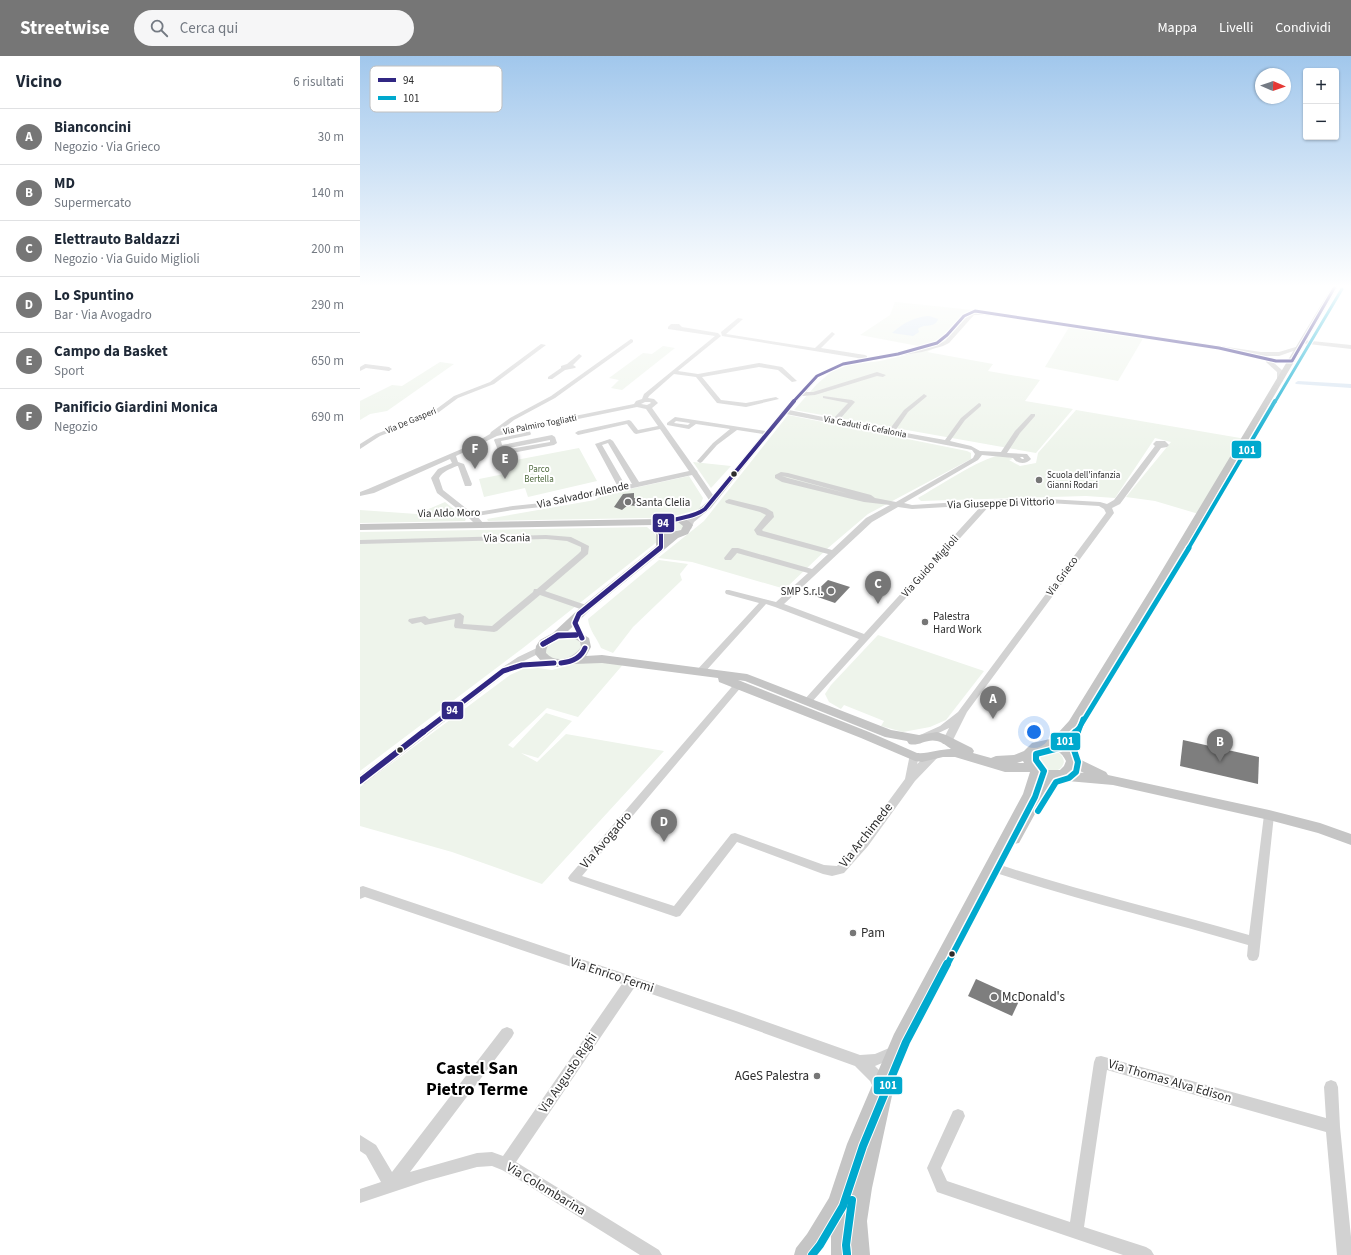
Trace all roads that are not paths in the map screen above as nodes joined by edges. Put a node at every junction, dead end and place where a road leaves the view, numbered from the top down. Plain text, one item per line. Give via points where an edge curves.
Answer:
1 (711, 341) edge
2 (762, 341) edge
3 (825, 341) edge
4 (947, 341) edge
5 (1173, 341) edge
6 (1302, 341) edge
7 (1303, 341) edge
8 (1309, 341) edge
9 (631, 342) dead end
10 (543, 345) dead end
11 (1351, 347) edge
12 (1219, 348) junction
13 (816, 350) junction
14 (1244, 353) junction
15 (1261, 354) junction
16 (849, 355) junction
17 (579, 356) dead end
18 (872, 359) junction
19 (861, 361) junction
20 (1292, 361) junction
21 (568, 367) junction
22 (360, 369) edge
23 (388, 369) dead end
24 (591, 370) junction
25 (673, 372) junction
26 (883, 375) dead end
27 (698, 376) junction
28 (550, 378) dead end
29 (794, 381) dead end
30 (1280, 381) junction
31 (800, 394) junction
32 (924, 396) dead end
33 (825, 397) dead end
34 (776, 399) dead end
35 (645, 400) junction
36 (637, 405) junction
37 (979, 405) dead end
38 (648, 407) junction
39 (784, 412) junction
40 (1033, 416) dead end
41 (835, 421) junction
42 (695, 422) dead end
43 (525, 427) junction
44 (662, 427) junction
45 (736, 428) junction
46 (891, 432) junction
47 (578, 433) dead end
48 (768, 433) junction
49 (491, 435) junction
50 (946, 443) junction
51 (1159, 446) dead end
52 (360, 447) edge
53 (500, 448) junction
54 (978, 453) junction
55 (1003, 454) junction
56 (452, 456) junction
57 (1016, 456) dead end
58 (700, 461) dead end
59 (456, 464) junction
60 (695, 472) junction
61 (468, 484) dead end
62 (636, 484) junction
63 (622, 487) junction
64 (360, 494) edge
65 (908, 498) junction
66 (713, 500) junction
67 (873, 500) junction
68 (729, 501) dead end
69 (989, 502) junction
70 (895, 505) junction
71 (927, 506) junction
72 (1107, 507) junction
73 (885, 511) junction
74 (697, 514) junction
75 (471, 519) junction
76 (680, 519) junction
77 (664, 522) junction
78 (646, 523) junction
79 (360, 527) edge
80 (688, 527) junction
81 (659, 532) junction
82 (674, 536) junction
83 (360, 542) edge
84 (661, 548) junction
85 (834, 553) junction
86 (728, 558) dead end
87 (813, 572) junction
88 (537, 591) junction
89 (729, 592) dead end
90 (764, 602) junction
91 (778, 605) junction
92 (583, 611) junction
93 (412, 620) dead end
94 (556, 636) junction
95 (865, 638) junction
96 (584, 642) junction
97 (539, 650) junction
98 (572, 660) junction
99 (618, 661) junction
100 (554, 663) junction
101 (511, 667) junction
102 (701, 671) junction
103 (739, 684) junction
104 (804, 706) junction
105 (963, 711) junction
106 (1073, 724) junction
107 (920, 738) junction
108 (1044, 744) junction
109 (941, 750) junction
110 (1028, 754) junction
111 (913, 756) junction
112 (1069, 756) junction
113 (1045, 775) junction
114 (1114, 780) junction
115 (360, 781) edge
116 (908, 782) junction
117 (1270, 815) junction
118 (735, 837) joint
119 (1351, 840) edge
120 (997, 869) junction
121 (362, 893) edge
122 (1254, 942) junction
123 (1253, 956) dead end
124 (631, 981) junction
125 (507, 1033) dead end
126 (894, 1052) junction
127 (860, 1061) junction
128 (1331, 1087) dead end
129 (882, 1088) junction
130 (958, 1116) dead end
131 (1333, 1127) junction
132 (360, 1142) edge
133 (506, 1164) junction
134 (391, 1185) junction
135 (360, 1196) edge
136 (1076, 1231) junction
137 (654, 1255) edge
138 (803, 1255) edge
139 (840, 1255) edge
140 (861, 1255) edge
141 (1146, 1255) edge
142 (1344, 1255) edge

1 - 25 street
2 - 13 street
3 - 13 street
4 - 18 street via 928,349
5 - 12 street
6 - 15 street via 1279,354
7 - 20 main road
8 - 11 street
9 - 24 street
10 - 52 street, Via De Gasperi via 492,383 456,397 433,414 378,435
12 - 14 street
12 - 15 street
13 - 16 street
14 - 20 street via 1273,360
14 - 30 street via 1262,358 1276,367 1280,371
15 - 20 street
16 - 18 street
16 - 19 street
17 - 21 street
18 - 19 street
19 - 31 street via 843,364 824,372
20 - 30 main road
21 - 24 street
21 - 28 street
22 - 23 street via 365,366
24 - 49 street
25 - 27 street
25 - 35 street via 646,394
26 - 31 street via 877,374 813,394
27 - 29 street via 759,365 780,368
27 - 34 street via 719,402 746,405
30 - 106 main road
31 - 39 street
32 - 46 street via 906,412
33 - 41 street via 852,402
35 - 36 street via 638,402
35 - 38 street via 655,402
36 - 38 street
36 - 43 street, Via Palmiro Togliatti
37 - 50 street via 963,419
38 - 44 street
39 - 41 street, Via Caduti di Cefalonia
39 - 48 street
40 - 55 street via 1017,432
41 - 46 street, Via Caduti di Cefalonia
42 - 45 street
43 - 49 street, Via Palmiro Togliatti
43 - 53 street via 528,434 497,440
44 - 47 street via 636,432 630,422
44 - 60 street
45 - 48 street
45 - 58 street via 715,444
46 - 50 street, Via Caduti di Cefalonia
48 - 66 street
49 - 56 street, Via Palmiro Togliatti
50 - 54 street, Via Caduti di Cefalonia via 969,447
51 - 72 street via 1117,502
53 - 53 street via 502,453 554,443 552,437
54 - 55 street, Via Caduti di Cefalonia
54 - 65 street via 979,457 976,460
55 - 57 street, Via Caduti di Cefalonia
56 - 59 street
56 - 64 street, Via Palmiro Togliatti
59 - 61 street via 461,464
59 - 75 street via 440,471 435,478 440,491
60 - 62 street, Via Salvador Allende
60 - 66 street
62 - 63 street, Via Salvador Allende
62 - 63 street via 610,441 598,444
63 - 75 street, Via Salvador Allende
65 - 70 street
65 - 71 street
66 - 74 street
67 - 67 street via 784,474 777,476 822,490
67 - 70 street, Via Giuseppe Di Vittorio
68 - 85 street via 770,514 758,530 760,533
69 - 71 street, Via Giuseppe Di Vittorio
69 - 72 street, Via Giuseppe Di Vittorio via 1067,502 1100,504
69 - 95 street, Via Guido Miglioli
70 - 71 street, Via Giuseppe Di Vittorio
70 - 73 street
71 - 73 street
72 - 105 street, Via Grieco via 1110,513
73 - 85 street via 869,520
74 - 76 street
74 - 80 street
75 - 78 main road, Via Aldo Moro via 480,524 628,521
75 - 79 main road, Via Aldo Moro
76 - 77 main road
76 - 80 main road
77 - 78 main road
77 - 81 main road via 658,526
78 - 81 main road
80 - 82 main road via 682,534
81 - 82 main road
81 - 84 main road
82 - 84 main road
83 - 88 street, Via Scania via 546,537 568,539 584,546 585,552 581,556
84 - 92 main road
85 - 87 street
86 - 87 street via 735,550
87 - 91 street
88 - 92 street
88 - 93 street, Via Scania via 494,629 458,626 460,616 425,622 425,619
89 - 90 street
90 - 91 street
90 - 102 street
91 - 95 street
92 - 94 main road
92 - 96 main road via 575,623
94 - 96 main road via 571,634
94 - 97 main road via 545,642
95 - 104 street, Via Guido Miglioli
96 - 98 main road via 582,654
96 - 99 main road via 599,655
97 - 100 main road via 542,658
97 - 101 street
98 - 99 main road
98 - 100 main road
99 - 102 main road
100 - 101 street
101 - 115 street
102 - 103 main road
102 - 104 main road via 747,678
103 - 104 main road
103 - 118 street, Via Avogadro via 574,878 676,912
104 - 107 main road via 889,734
104 - 111 main road
105 - 107 street via 943,728
105 - 109 street
106 - 108 main road via 1055,742
106 - 112 main road
107 - 109 main road via 943,738
107 - 111 main road via 907,746
108 - 110 main road via 1034,747
108 - 112 main road via 1054,744
109 - 110 main road via 964,750 998,760 1015,759
109 - 111 main road via 922,758
109 - 113 main road
109 - 116 street, Via Archimede via 925,761
110 - 113 main road via 1029,762
111 - 116 street
112 - 113 main road via 1069,770
112 - 114 main road via 1082,767
113 - 114 main road
113 - 120 main road
113 - 126 main road via 1029,794 924,990
114 - 117 main road
116 - 118 street, Via Archimede via 840,870 823,869
117 - 119 main road via 1320,828
117 - 122 street
120 - 122 street via 1060,889
120 - 129 main road via 923,1003
121 - 124 street, Via Enrico Fermi
122 - 123 street
124 - 127 street, Via Enrico Fermi
124 - 133 street, Via Augusto Righi
125 - 134 street
126 - 127 street via 876,1060
126 - 129 main road
127 - 129 street via 875,1076
128 - 131 street
129 - 138 main road via 856,1144 837,1203 814,1242
129 - 139 main road via 844,1203
129 - 140 main road via 862,1188 858,1221
130 - 136 street via 934,1168 942,1187
131 - 136 street, Via Thomas Alva Edison via 1101,1062
131 - 142 street
132 - 134 street via 371,1150
133 - 134 street, Via Colombarina via 492,1159 478,1160
133 - 137 street, Via Colombarina
134 - 135 street, Via Colombarina
136 - 141 street

